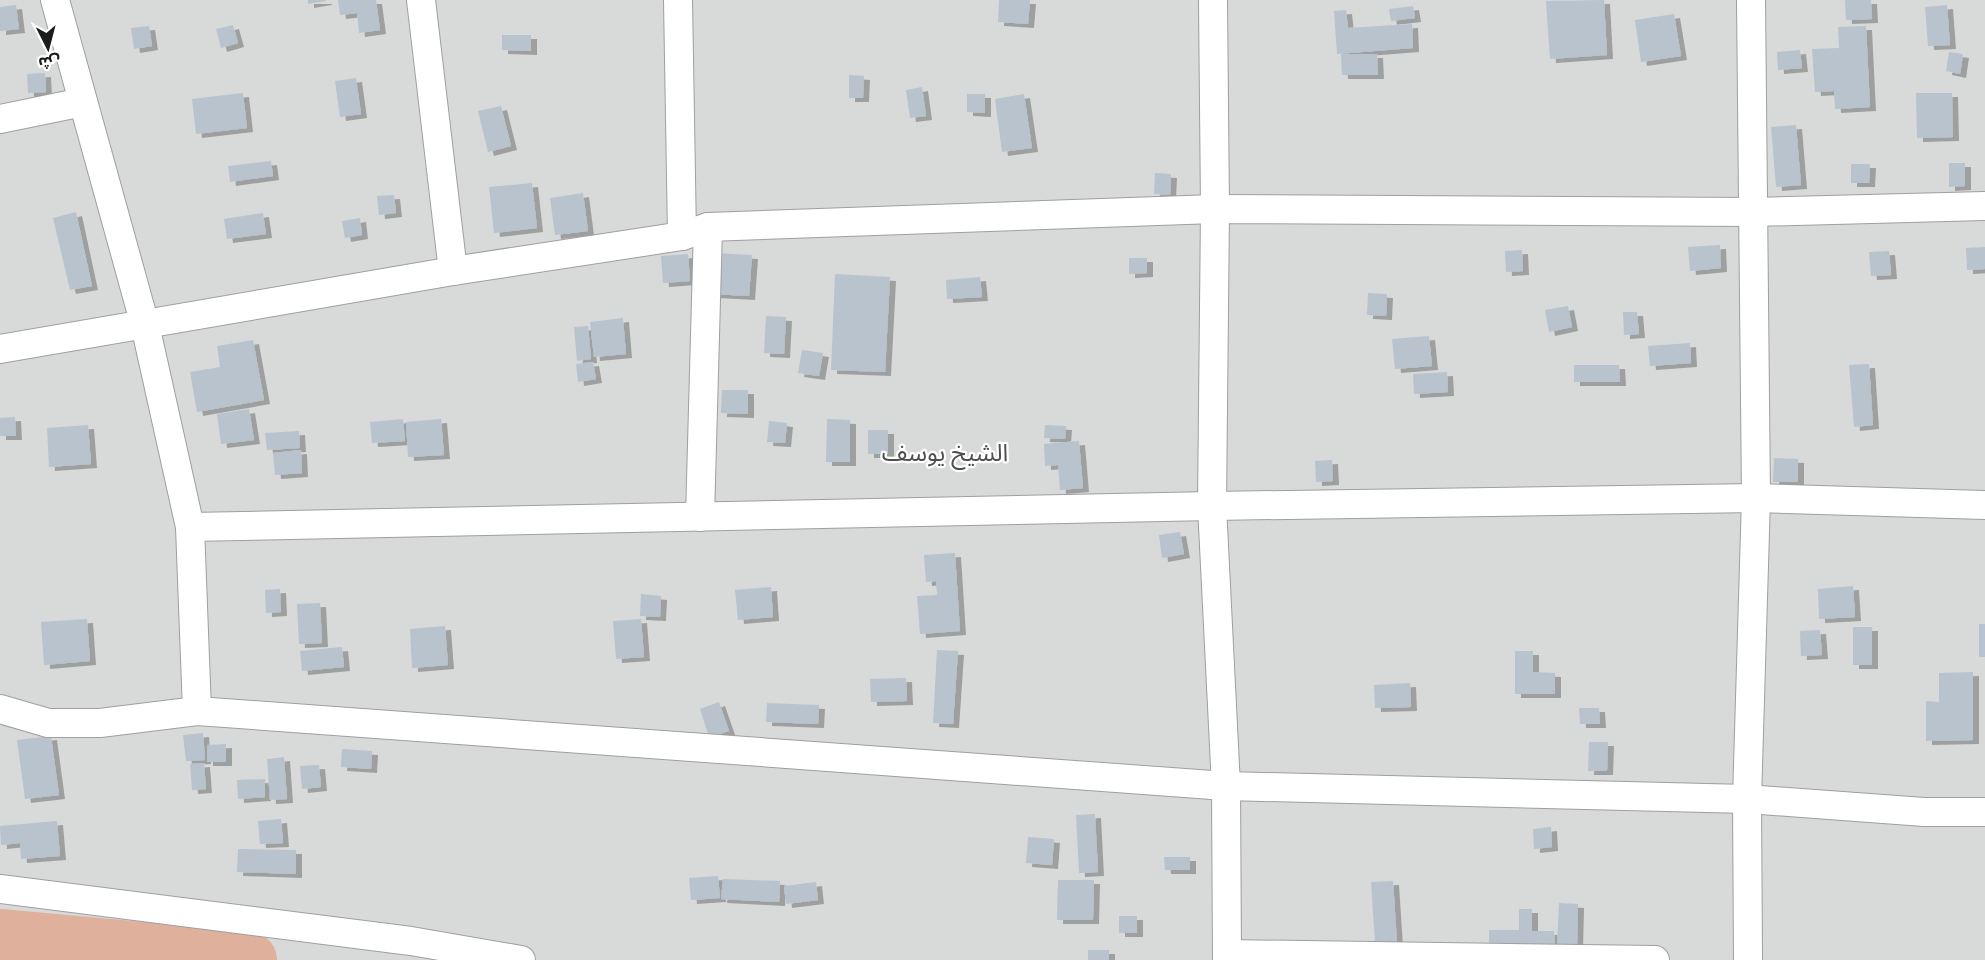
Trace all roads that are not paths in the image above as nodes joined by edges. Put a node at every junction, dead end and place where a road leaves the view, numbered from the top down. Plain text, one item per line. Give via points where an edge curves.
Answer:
1 (55, 0) edge
2 (421, 0) edge
3 (678, 0) edge
4 (1213, 0) edge
5 (1751, 0) edge
6 (83, 102) junction
7 (0, 119) edge
8 (1985, 206) edge
9 (1215, 209) junction
10 (1754, 212) junction
11 (695, 232) junction
12 (453, 272) junction
13 (145, 325) junction
14 (0, 349) edge
15 (1756, 498) junction
16 (1985, 505) edge
17 (1212, 506) junction
18 (700, 517) junction
19 (190, 527) junction
20 (0, 709) edge
21 (197, 711) junction
22 (1226, 786) junction
23 (1747, 799) junction
24 (1985, 812) edge
25 (0, 889) edge
26 (1227, 957) edge
27 (521, 960) edge
28 (1655, 960) edge
29 (1748, 960) edge

1 - 6 street
2 - 12 street
3 - 11 street
4 - 9 street
5 - 10 street
6 - 7 street
6 - 13 street
8 - 10 street
9 - 10 street
9 - 11 street
9 - 17 street
10 - 15 street
11 - 12 street
11 - 18 street
12 - 13 street
13 - 14 street
13 - 19 street
15 - 16 street
15 - 17 street
15 - 23 street
17 - 18 street
17 - 22 street
18 - 19 street
19 - 21 street
20 - 21 street via 48,723 100,723
21 - 22 street
22 - 23 street
22 - 26 street
23 - 24 street via 1924,812
23 - 29 street
25 - 27 street via 411,941
26 - 28 street

